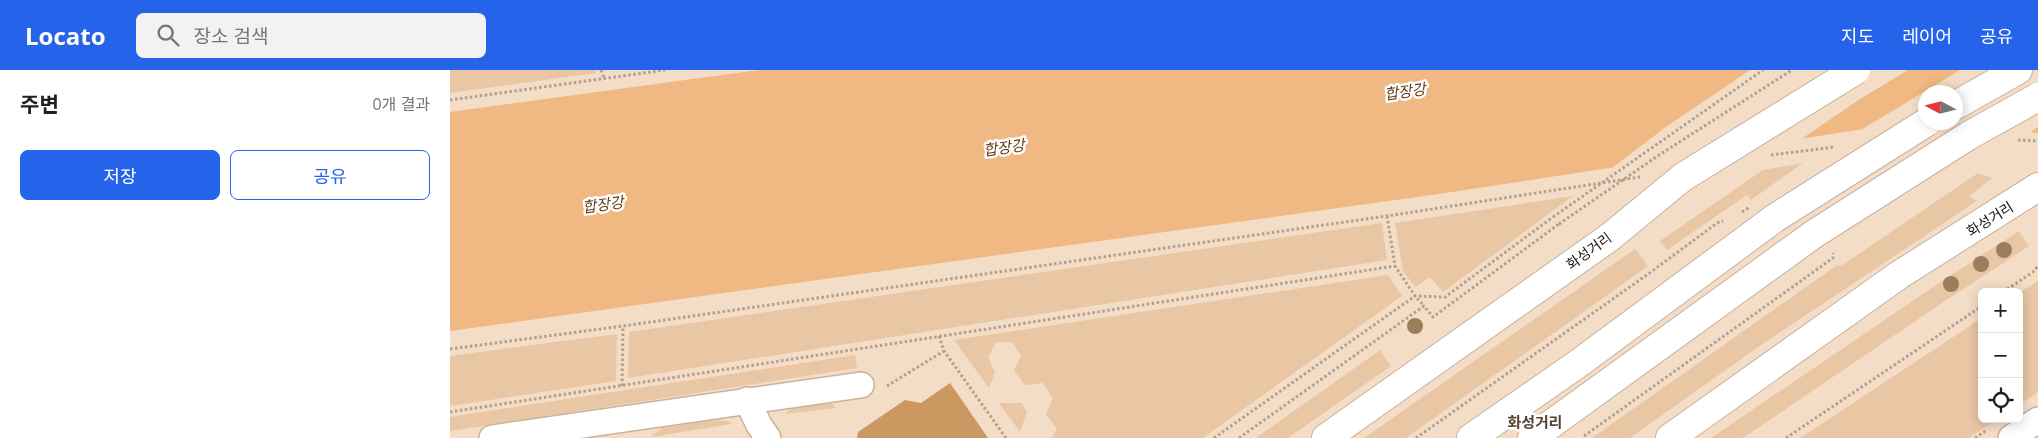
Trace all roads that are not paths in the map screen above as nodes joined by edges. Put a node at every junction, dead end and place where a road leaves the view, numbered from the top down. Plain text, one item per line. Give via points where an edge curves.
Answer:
1 (1856, 70) edge
2 (2018, 70) edge
3 (2038, 97) edge
4 (1963, 102) edge
5 (1918, 127) edge
6 (2038, 187) edge
7 (861, 385) dead end
8 (747, 400) junction
9 (2038, 420) edge
10 (622, 428) edge
11 (492, 438) edge
12 (768, 438) edge
13 (1326, 438) edge
14 (1471, 438) edge
15 (1532, 438) edge
16 (1670, 438) edge
17 (2011, 438) edge

1 - 13 main road, 화성거리, bridge via 1683,177 1610,237
2 - 4 main road
3 - 15 main road, bridge via 1968,136 1823,242
5 - 14 main road, bridge via 1775,218 1579,363
6 - 16 main road, 화성거리 via 1899,276
7 - 8 street
8 - 10 street
8 - 12 street
9 - 17 street
10 - 11 street

